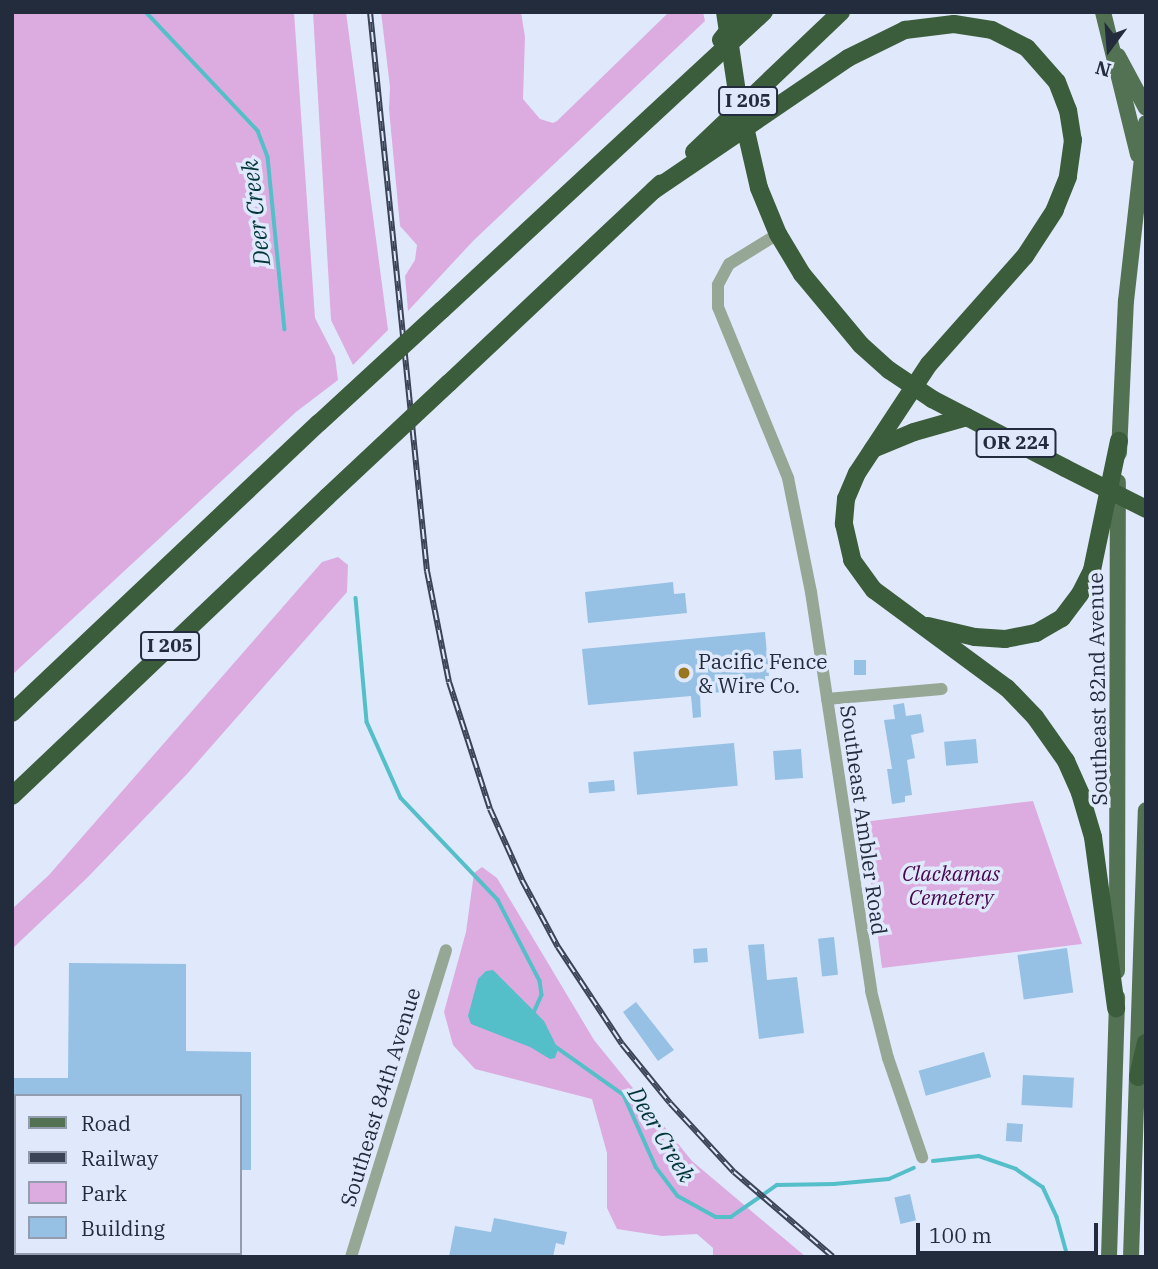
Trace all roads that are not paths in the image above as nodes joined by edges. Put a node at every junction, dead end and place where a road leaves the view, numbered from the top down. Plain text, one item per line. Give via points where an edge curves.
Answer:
1 (725, 12) edge
2 (744, 12) edge
3 (764, 12) edge
4 (841, 12) edge
5 (1103, 12) edge
6 (1109, 38) junction
7 (671, 98) junction
8 (1146, 108) edge
9 (1146, 123) edge
10 (1140, 165) junction
11 (654, 190) junction
12 (778, 234) junction
13 (914, 387) junction
14 (967, 418) junction
15 (1119, 441) junction
16 (873, 449) junction
17 (1146, 509) edge
18 (918, 623) junction
19 (942, 689) dead end
20 (827, 699) junction
21 (12, 713) edge
22 (12, 796) edge
23 (1146, 810) edge
24 (446, 950) dead end
25 (1116, 1008) junction
26 (1146, 1043) edge
27 (1138, 1077) junction
28 (922, 1157) dead end
29 (351, 1257) edge
30 (1109, 1257) edge
31 (1131, 1257) edge

1 - 12 highway, OR 224, bridge via 759,188
2 - 7 highway
3 - 7 highway, I 205
4 - 11 highway, I 205
5 - 6 main road
6 - 8 main road
6 - 10 main road
7 - 21 highway, I 205, bridge
9 - 10 main road, Southeast 82nd Avenue
10 - 15 main road, Southeast 82nd Avenue via 1126,300
11 - 13 highway via 849,58 891,36 922,26 969,25 1002,34 1027,48 1051,73 1068,110 1072,154 1064,188 1034,244
11 - 22 highway, I 205, bridge
12 - 13 highway, OR 224 via 832,314 887,368
12 - 20 street, Southeast Ambler Road via 729,264 720,277 718,307 788,478
13 - 14 highway, OR 224
13 - 16 highway
14 - 16 highway
14 - 17 highway, OR 224, bridge
15 - 18 highway via 1092,570 1062,618 1036,633 1005,639
15 - 25 main road, Southeast 82nd Avenue
16 - 18 highway via 846,499 848,549 874,590
18 - 25 highway via 1023,703 1066,761 1093,838
19 - 20 street
20 - 28 street, Southeast Ambler Road via 877,1020
23 - 27 main road
24 - 29 street, Southeast 84th Avenue
25 - 30 main road, Southeast 82nd Avenue
26 - 27 highway
27 - 31 main road

